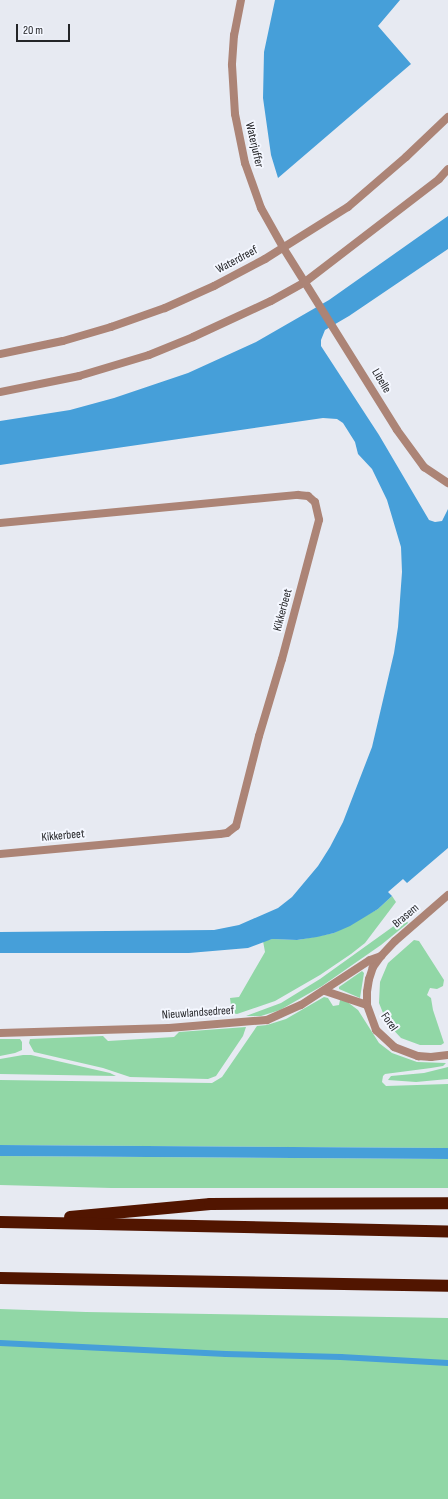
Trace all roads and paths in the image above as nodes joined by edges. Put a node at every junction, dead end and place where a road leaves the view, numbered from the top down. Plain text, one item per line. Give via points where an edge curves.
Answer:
1 (241, 0) edge
2 (448, 117) edge
3 (448, 169) edge
4 (284, 249) junction
5 (305, 282) junction
6 (0, 354) edge
7 (0, 392) edge
8 (448, 483) edge
9 (0, 523) edge
10 (0, 854) edge
11 (448, 895) edge
12 (381, 956) junction
13 (325, 990) junction
14 (367, 1005) junction
15 (0, 1033) edge
16 (448, 1055) edge
17 (448, 1203) edge
18 (5, 1222) edge
19 (448, 1231) edge
20 (0, 1278) edge
21 (448, 1286) edge

1 - 4 street, Waterjuffer via 234,35 232,65 238,135 252,186
2 - 4 street, Waterdreef via 406,158 348,207
3 - 5 street via 439,179
4 - 5 street, Waterjuffer
4 - 6 street, Waterdreef via 214,286 152,313 111,328 63,341
5 - 7 street via 234,319 149,355 79,376
5 - 8 street, Libelle via 396,430 424,467
9 - 10 street, Kikkerbeet via 298,495 308,496 315,502 319,520 236,826 227,833 220,834
11 - 12 street, Brasem
12 - 13 street, Nieuwlandsedreef via 370,960
12 - 14 street, Forel via 369,979
13 - 14 street
13 - 15 street, Nieuwlandsedreef via 277,1017 255,1022 169,1028
14 - 16 street, Forel via 376,1030 394,1047 431,1058
17 - 18 highway via 210,1204
18 - 19 highway
20 - 21 highway

